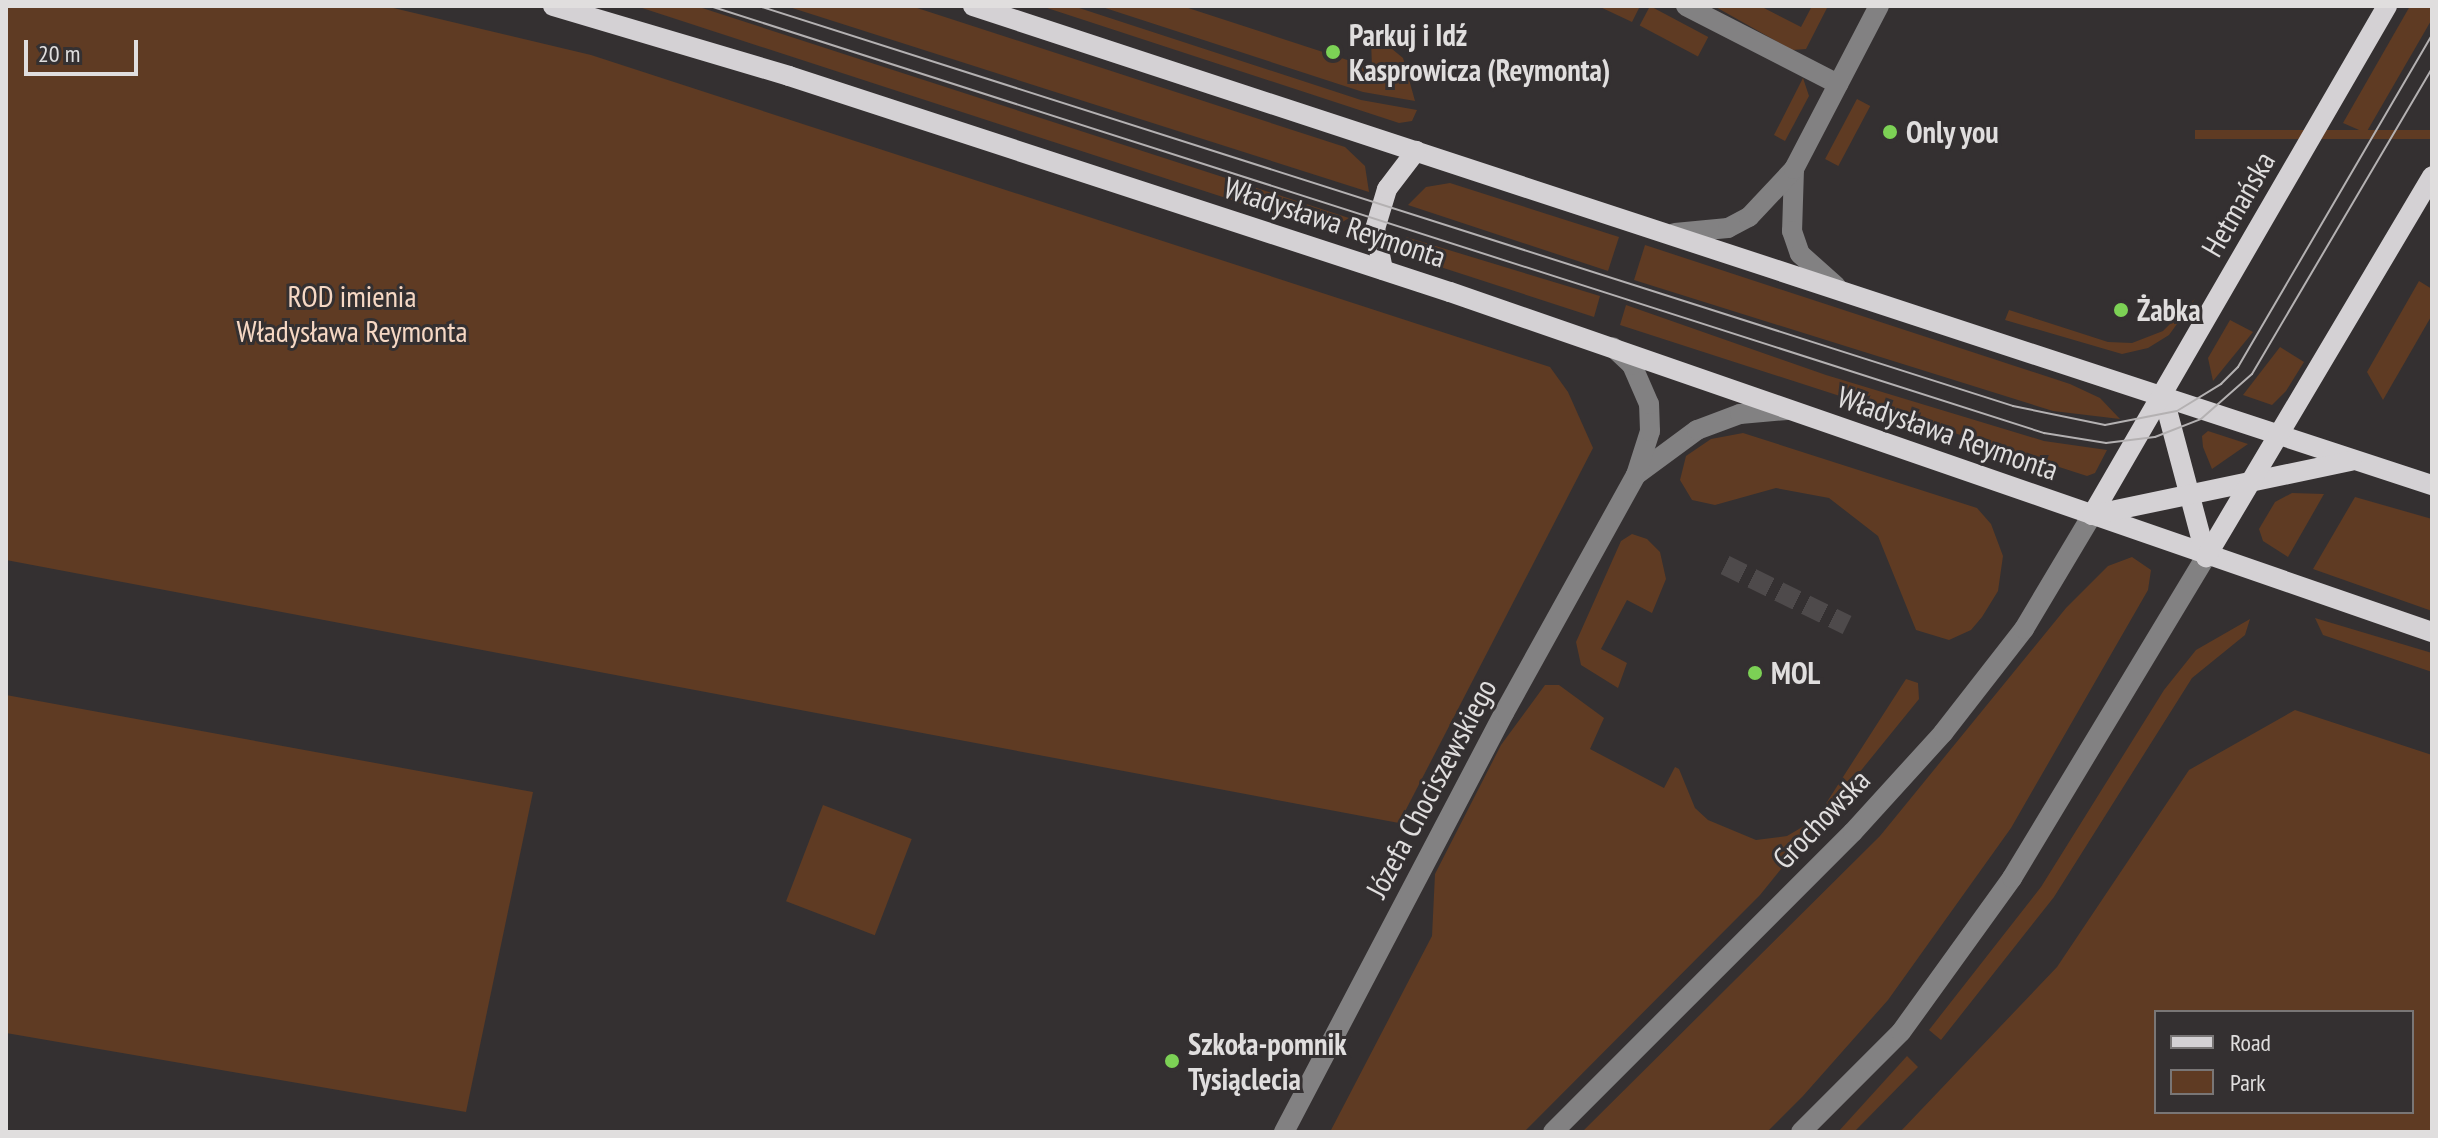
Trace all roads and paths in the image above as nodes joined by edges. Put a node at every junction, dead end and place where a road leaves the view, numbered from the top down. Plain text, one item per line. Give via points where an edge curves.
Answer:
1 (553, 6) edge
2 (973, 6) edge
3 (1686, 6) edge
4 (1879, 6) edge
5 (2387, 6) edge
6 (1838, 84) junction
7 (1416, 151) junction
8 (1794, 169) junction
9 (2432, 176) edge
10 (1675, 233) junction
11 (1383, 270) junction
12 (1836, 286) junction
13 (1613, 347) junction
14 (2163, 395) junction
15 (1787, 410) junction
16 (2280, 436) junction
17 (2352, 461) junction
18 (1636, 475) junction
19 (2252, 482) junction
20 (2432, 485) edge
21 (2190, 494) junction
22 (2092, 515) junction
23 (2206, 557) junction
24 (2432, 632) edge
25 (1284, 1132) edge
26 (1553, 1132) edge
27 (1801, 1132) edge

1 - 11 main road, Władysława Reymonta via 789,76
2 - 7 main road
3 - 6 street
4 - 6 street
5 - 14 main road, Hetmańska
6 - 8 street
7 - 10 main road
7 - 11 main road via 1387,189 1375,229
8 - 10 street via 1749,217 1728,228
8 - 12 street via 1792,231 1800,254
9 - 16 main road
10 - 12 main road
11 - 13 main road, Władysława Reymonta
12 - 14 main road
13 - 15 main road, Władysława Reymonta
13 - 18 street, Józefa Chociszewskiego via 1638,374 1649,404 1650,431
14 - 16 main road
14 - 21 main road
14 - 22 main road, Hetmańska
15 - 18 street, Józefa Chociszewskiego via 1740,414 1707,425 1667,447
15 - 22 main road, Władysława Reymonta
16 - 17 main road
16 - 19 main road
17 - 19 main road
17 - 20 main road
18 - 25 street, Józefa Chociszewskiego via 1510,701
19 - 21 main road
19 - 23 main road
21 - 22 main road
21 - 23 main road
22 - 23 main road, Władysława Reymonta
22 - 26 street, Grochowska via 2024,629 1943,733 1853,832
23 - 24 main road, Władysława Reymonta
23 - 27 street via 2012,878 1901,1032

